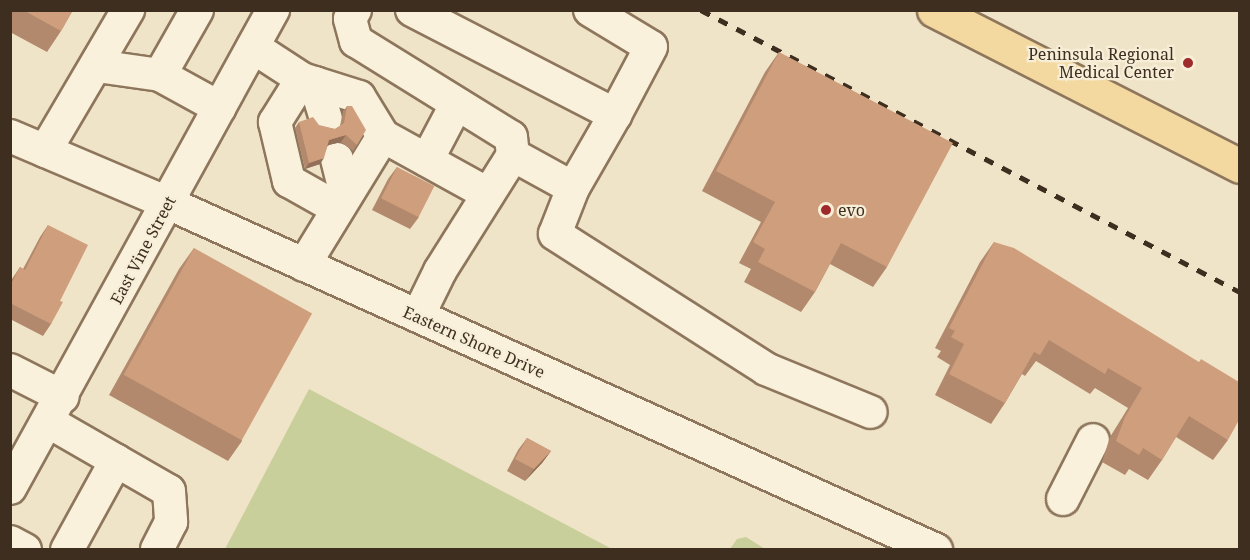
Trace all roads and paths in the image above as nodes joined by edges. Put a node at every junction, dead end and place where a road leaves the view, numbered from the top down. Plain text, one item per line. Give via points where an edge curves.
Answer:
1 (128, 10) edge
2 (197, 10) edge
3 (273, 10) edge
4 (355, 10) edge
5 (412, 10) edge
6 (590, 10) edge
7 (934, 10) edge
8 (253, 47) junction
9 (97, 66) junction
10 (160, 75) junction
11 (309, 81) junction
12 (456, 105) junction
13 (220, 108) junction
14 (615, 115) junction
15 (326, 118) dead end
16 (10, 136) edge
17 (383, 136) junction
18 (45, 151) junction
19 (513, 155) junction
20 (337, 159) dead end
21 (427, 160) junction
22 (1239, 166) edge
23 (573, 188) junction
24 (488, 194) junction
25 (342, 201) junction
26 (168, 203) junction
27 (304, 265) junction
28 (418, 316) junction
29 (10, 370) edge
30 (56, 410) junction
31 (871, 412) dead end
32 (1093, 440) dead end
33 (116, 461) junction
34 (10, 488) edge
35 (1063, 499) dead end
36 (10, 542) edge
37 (25, 549) edge
38 (68, 549) edge
39 (157, 549) edge
40 (936, 549) edge

1 - 9 street
2 - 10 street
3 - 8 street, East Vine Street
4 - 12 street via 350,19 356,41
5 - 14 street
6 - 14 street via 651,47
7 - 22 main road
8 - 11 street
8 - 13 street, East Vine Street
9 - 10 street
9 - 18 street
10 - 13 street
11 - 15 street
11 - 17 street via 359,97
11 - 25 street via 275,122 289,181
12 - 19 street via 511,137
12 - 21 street
13 - 26 street, East Vine Street
14 - 23 street
16 - 18 street, Eastern Shore Drive
17 - 21 street
17 - 25 street
18 - 26 street, Eastern Shore Drive
19 - 23 street
19 - 24 street
20 - 25 street
21 - 24 street
23 - 31 street via 555,234 766,369
24 - 28 street via 440,271
25 - 27 street
26 - 27 street, Eastern Shore Drive
26 - 30 street, East Vine Street
27 - 28 street, Eastern Shore Drive
28 - 40 street, Eastern Shore Drive
29 - 30 street
30 - 33 street
30 - 34 street, East Vine Street
32 - 35 street
33 - 38 street
33 - 39 street via 169,491 171,522
36 - 37 street

